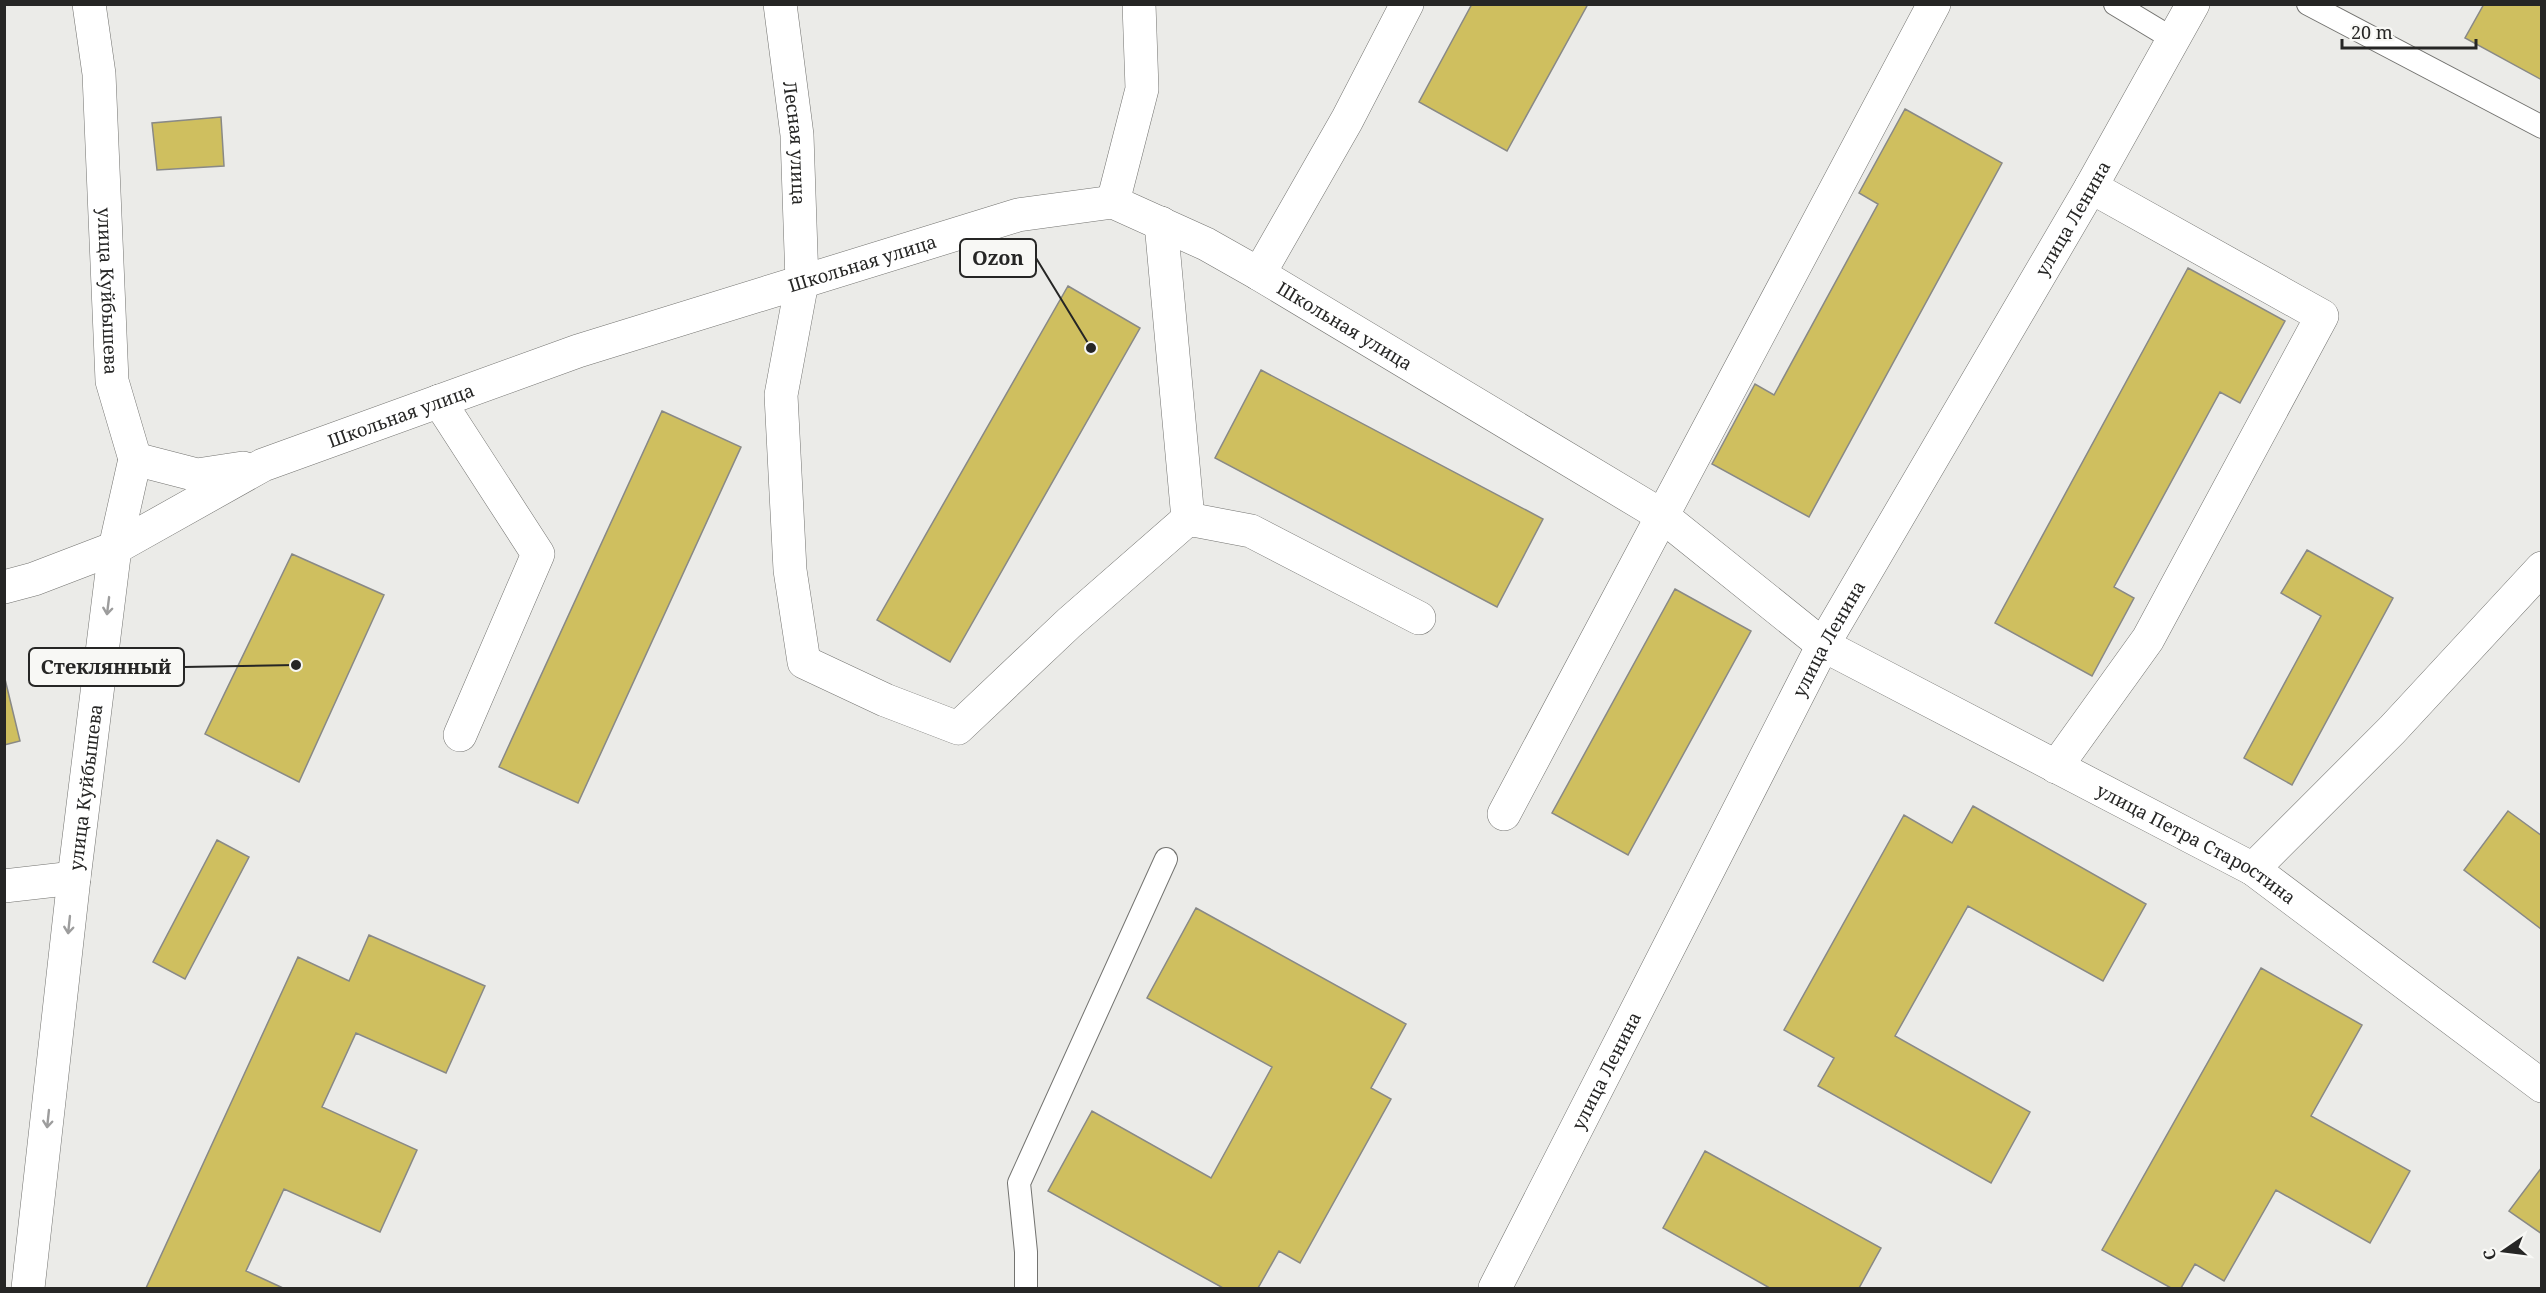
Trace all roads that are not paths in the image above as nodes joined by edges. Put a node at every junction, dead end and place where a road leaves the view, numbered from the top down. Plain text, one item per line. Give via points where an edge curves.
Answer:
1 (89, 4) edge
2 (780, 4) edge
3 (1139, 4) edge
4 (1407, 4) edge
5 (1934, 4) edge
6 (2115, 4) edge
7 (2193, 4) edge
8 (2308, 4) edge
9 (2173, 39) junction
10 (2541, 127) edge
11 (2091, 187) junction
12 (1113, 202) junction
13 (1161, 223) junction
14 (1259, 274) junction
15 (802, 282) junction
16 (439, 401) junction
17 (135, 459) junction
18 (263, 465) junction
19 (1661, 515) junction
20 (1188, 519) junction
21 (115, 548) junction
22 (2541, 568) edge
23 (4, 587) edge
24 (1419, 618) dead end
25 (1824, 645) junction
26 (460, 735) dead end
27 (2056, 767) junction
28 (1504, 814) dead end
29 (1166, 859) dead end
30 (2253, 869) junction
31 (74, 878) junction
32 (4, 886) edge
33 (2541, 1086) edge
34 (28, 1288) edge
35 (1026, 1288) edge
36 (1494, 1288) edge

1 - 17 street, улица Куйбышева via 99,74 112,381
2 - 15 street, Лесная улица via 797,135
3 - 12 street via 1142,89
4 - 14 street via 1347,120
5 - 19 street
6 - 9 lane
7 - 9 street, улица Ленина
8 - 10 lane
9 - 11 street, улица Ленина
11 - 25 street, улица Ленина
11 - 27 street via 2322,316 2148,639
12 - 13 street, Школьная улица
12 - 15 street, Школьная улица via 1017,215
13 - 14 street, Школьная улица
13 - 20 street
14 - 19 street, Школьная улица
15 - 16 street, Школьная улица via 578,351
15 - 20 street, Лесная улица via 782,395 790,570 804,662 885,700 958,728
16 - 18 street, Школьная улица
16 - 26 street via 538,554
17 - 18 street via 197,475
17 - 21 street, улица Куйбышева
18 - 21 street, Школьная улица
19 - 25 street, Школьная улица
19 - 28 street
20 - 24 street via 1251,531
21 - 23 street, Школьная улица
21 -> 31 street, улица Куйбышева
22 - 30 street via 2392,730
25 - 27 street, улица Петра Старостина
25 - 36 street, улица Ленина
27 - 30 street, улица Петра Старостина
29 - 35 lane via 1019,1183
30 - 33 street, улица Петра Старостина
31 - 32 street
31 -> 34 street, улица Куйбышева

